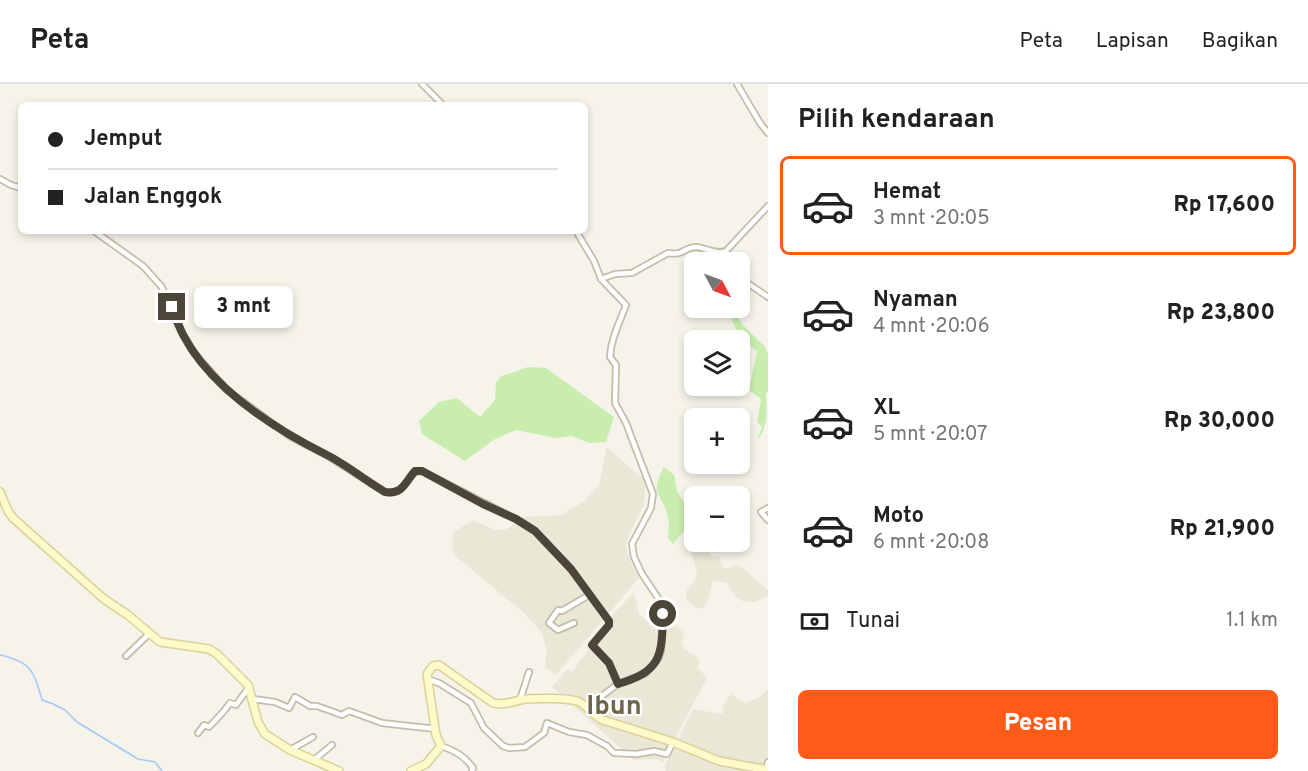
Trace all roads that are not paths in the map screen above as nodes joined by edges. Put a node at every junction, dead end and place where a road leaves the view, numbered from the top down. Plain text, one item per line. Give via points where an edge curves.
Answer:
1 (422, 84) edge
2 (737, 84) edge
3 (440, 102) edge
4 (768, 132) edge
5 (0, 179) edge
6 (18, 187) edge
7 (768, 206) edge
8 (98, 234) edge
9 (578, 234) edge
10 (717, 252) edge
11 (724, 252) edge
12 (601, 279) junction
13 (750, 285) edge
14 (768, 297) edge
15 (0, 492) edge
16 (768, 508) edge
17 (768, 520) edge
18 (589, 595) junction
19 (574, 622) dead end
20 (150, 633) junction
21 (126, 656) dead end
22 (529, 672) dead end
23 (427, 680) junction
24 (618, 684) junction
25 (249, 687) junction
26 (253, 699) junction
27 (520, 700) junction
28 (587, 707) junction
29 (436, 729) junction
30 (198, 733) dead end
31 (313, 737) dead end
32 (673, 742) junction
33 (332, 745) dead end
34 (441, 746) junction
35 (290, 750) junction
36 (314, 760) junction
37 (767, 767) edge
38 (339, 771) edge
39 (411, 771) edge
40 (472, 771) edge

1 - 3 street
2 - 4 street
5 - 6 street
7 - 11 street
8 - 18 street via 143,266 161,286 194,353 227,390 262,416 385,492 400,491 415,471 422,471 516,519 543,539
9 - 12 street
10 - 12 street via 690,248 677,255 668,253 632,273 615,273
12 - 24 street via 626,305 610,350 616,365 615,403 653,494 651,508 632,544 636,563 660,601 663,614 658,658 645,674
13 - 14 street
15 - 20 main road via 14,518 104,599
16 - 17 street via 761,512
18 - 19 street via 558,610 549,623 558,630
18 - 24 street via 610,623 592,645 609,663
20 - 21 street
20 - 25 main road via 165,644 209,649 226,661
22 - 27 street
23 - 27 main road via 430,668 441,665 493,703
23 - 29 main road
23 - 32 street via 439,683 471,704 484,729 509,748 525,747 544,733 547,723 587,735 617,754 667,754
24 - 28 street
25 - 26 main road
25 - 30 street via 236,704 230,703 219,719 209,727 204,725
26 - 29 street via 289,708 295,697 310,706 342,715 349,711 382,723
26 - 35 main road via 260,726
27 - 28 main road via 570,700
28 - 32 main road via 593,716
29 - 34 main road
31 - 35 street
32 - 37 main road via 719,761
33 - 36 street
34 - 39 main road via 426,764
34 - 40 street via 460,755 471,764
35 - 36 main road
36 - 38 main road

